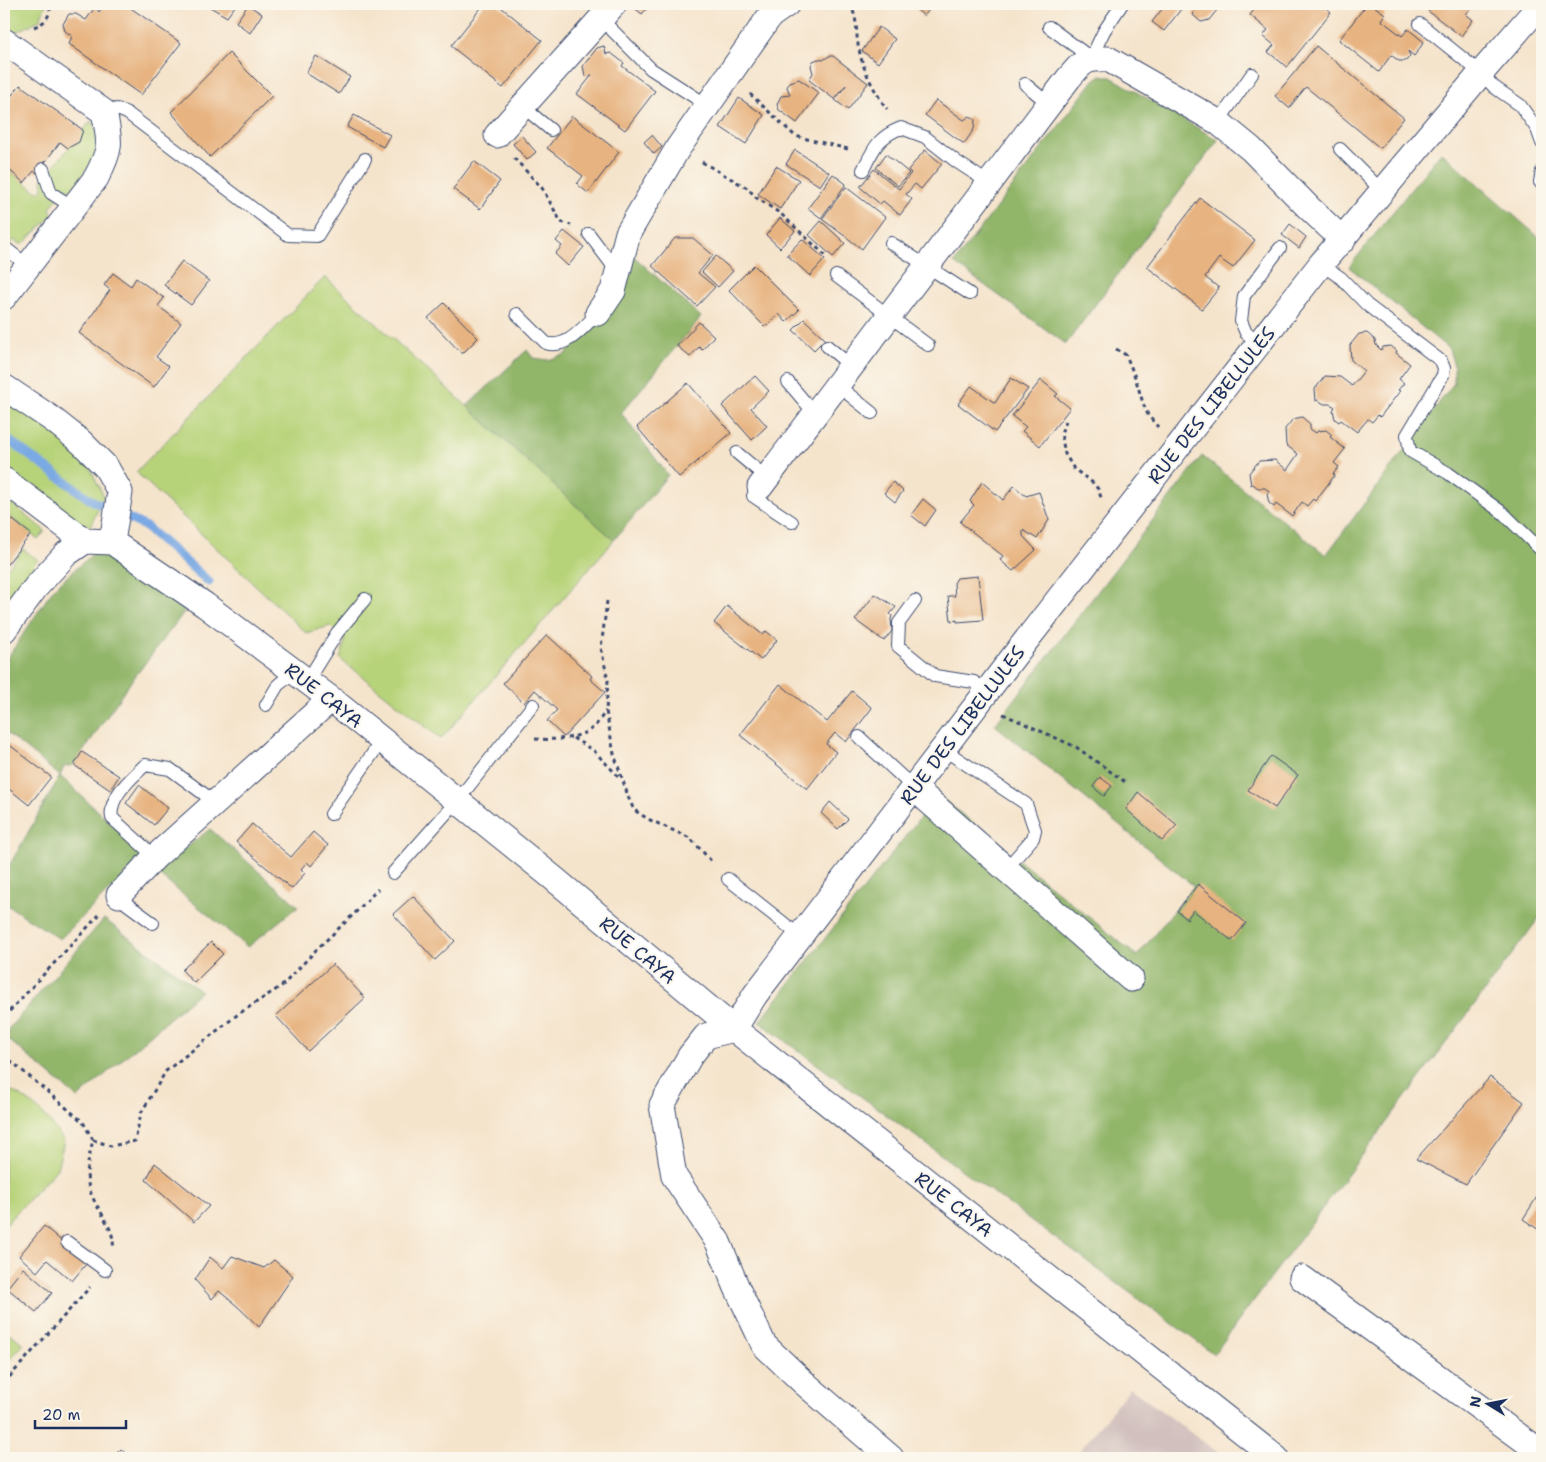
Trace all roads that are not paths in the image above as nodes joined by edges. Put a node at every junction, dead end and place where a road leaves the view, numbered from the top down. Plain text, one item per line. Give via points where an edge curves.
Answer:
1 (1122, 4) edge
2 (1539, 6) edge
3 (771, 8) edge
4 (607, 11) edge
5 (1420, 24) dead end
6 (1049, 27) dead end
7 (4, 41) edge
8 (1091, 58) junction
9 (1480, 73) junction
10 (1252, 74) dead end
11 (1025, 84) dead end
12 (1049, 104) junction
13 (707, 105) junction
14 (522, 106) junction
15 (104, 112) junction
16 (1218, 122) junction
17 (552, 130) dead end
18 (497, 136) road end
19 (1542, 143) edge
20 (1340, 149) dead end
21 (365, 159) dead end
22 (43, 169) dead end
23 (864, 170) dead end
24 (1542, 171) edge
25 (989, 183) junction
26 (1542, 184) edge
27 (1383, 192) junction
28 (73, 208) junction
29 (589, 234) road end
30 (1343, 240) junction
31 (890, 243) dead end
32 (4, 247) edge
33 (1280, 248) dead end
34 (1321, 264) junction
35 (27, 265) junction
36 (926, 266) junction
37 (620, 267) junction
38 (836, 276) road end
39 (970, 294) dead end
40 (4, 297) edge
41 (598, 313) joint
42 (517, 314) dead end
43 (890, 316) junction
44 (1260, 343) junction
45 (928, 345) dead end
46 (827, 346) dead end
47 (844, 375) junction
48 (788, 382) dead end
49 (4, 387) edge
50 (872, 413) dead end
51 (815, 414) junction
52 (737, 453) dead end
53 (4, 480) edge
54 (764, 482) junction
55 (792, 522) dead end
56 (85, 541) junction
57 (112, 542) junction
58 (1542, 551) edge
59 (365, 599) dead end
60 (915, 601) dead end
61 (4, 630) edge
62 (301, 676) junction
63 (987, 692) junction
64 (331, 699) junction
65 (266, 705) dead end
66 (533, 705) dead end
67 (859, 737) dead end
68 (382, 740) junction
69 (944, 748) junction
70 (914, 788) junction
71 (457, 801) junction
72 (214, 804) junction
73 (331, 814) dead end
74 (155, 857) junction
75 (1006, 869) junction
76 (393, 873) road end
77 (728, 879) road end
78 (119, 895) joint
79 (153, 923) dead end
80 (800, 936) junction
81 (1132, 979) dead end
82 (734, 1029) junction
83 (67, 1242) dead end
84 (105, 1270) road end
85 (1302, 1278) dead end
86 (1542, 1453) edge
87 (891, 1458) edge
88 (1276, 1458) edge

1 - 8 lane
2 - 9 street, RUE DES LIBELLULES
3 - 13 street
4 - 13 lane via 651,69
4 - 14 street
5 - 9 lane
6 - 8 lane
7 - 15 street
8 - 12 street via 1082,63
8 - 16 street via 1108,59
9 - 19 lane via 1520,105 1537,129
9 - 27 street, RUE DES LIBELLULES
10 - 16 lane
11 - 12 lane
12 - 25 street
13 - 37 street via 628,233
14 - 17 lane
14 - 18 street
15 - 21 lane via 117,109 127,113 288,235 318,236
15 - 28 street via 109,148 107,158
16 - 30 street via 1251,149
20 - 27 lane
22 - 28 lane via 51,193
23 - 25 lane via 874,146 890,132 901,128 925,137
24 - 26 lane
25 - 36 street
27 - 30 street, RUE DES LIBELLULES
28 - 35 street
29 - 37 lane via 613,266
30 - 34 street, RUE DES LIBELLULES
31 - 36 lane
32 - 35 lane
33 - 44 lane via 1244,296 1241,321 1246,333
34 - 44 street, RUE DES LIBELLULES
34 - 58 lane via 1441,361 1443,375 1407,435 1410,450 1503,513
35 - 40 street
36 - 39 lane
36 - 43 street
37 - 41 street via 613,291
38 - 43 lane
41 - 42 lane via 571,339 560,344 546,343
43 - 45 lane
43 - 47 street
44 - 63 street, RUE DES LIBELLULES
46 - 47 lane
47 - 50 lane
47 - 51 street
48 - 51 lane
49 - 57 street via 52,419 106,468 120,492
51 - 54 street
52 - 54 lane
53 - 56 street
54 - 55 lane via 753,496
56 - 57 street
56 - 61 street via 66,554 36,586
57 - 62 street, RUE CAYA
59 - 62 lane
60 - 63 lane via 899,623 898,646 935,676 974,682
62 - 64 street, RUE CAYA
62 - 65 lane via 278,686
63 - 69 street, RUE DES LIBELLULES
64 - 68 street, RUE CAYA
64 - 72 street
66 - 71 lane
67 - 70 lane
68 - 71 street, RUE CAYA
68 - 73 lane
69 - 70 street, RUE DES LIBELLULES
69 - 75 lane via 1026,804 1035,830 1033,838
70 - 75 street
70 - 80 street, RUE DES LIBELLULES
71 - 76 lane
71 - 82 street, RUE CAYA
72 - 74 street
72 - 74 lane via 170,770 145,765 117,795 110,811 112,818
74 - 78 street
75 - 81 street
77 - 80 lane
78 - 79 lane
80 - 82 street, RUE DES LIBELLULES via 755,995
82 - 87 street via 706,1036 690,1056 662,1105 674,1176 718,1242 764,1345
82 - 88 street, RUE CAYA
83 - 84 lane
85 - 86 street

